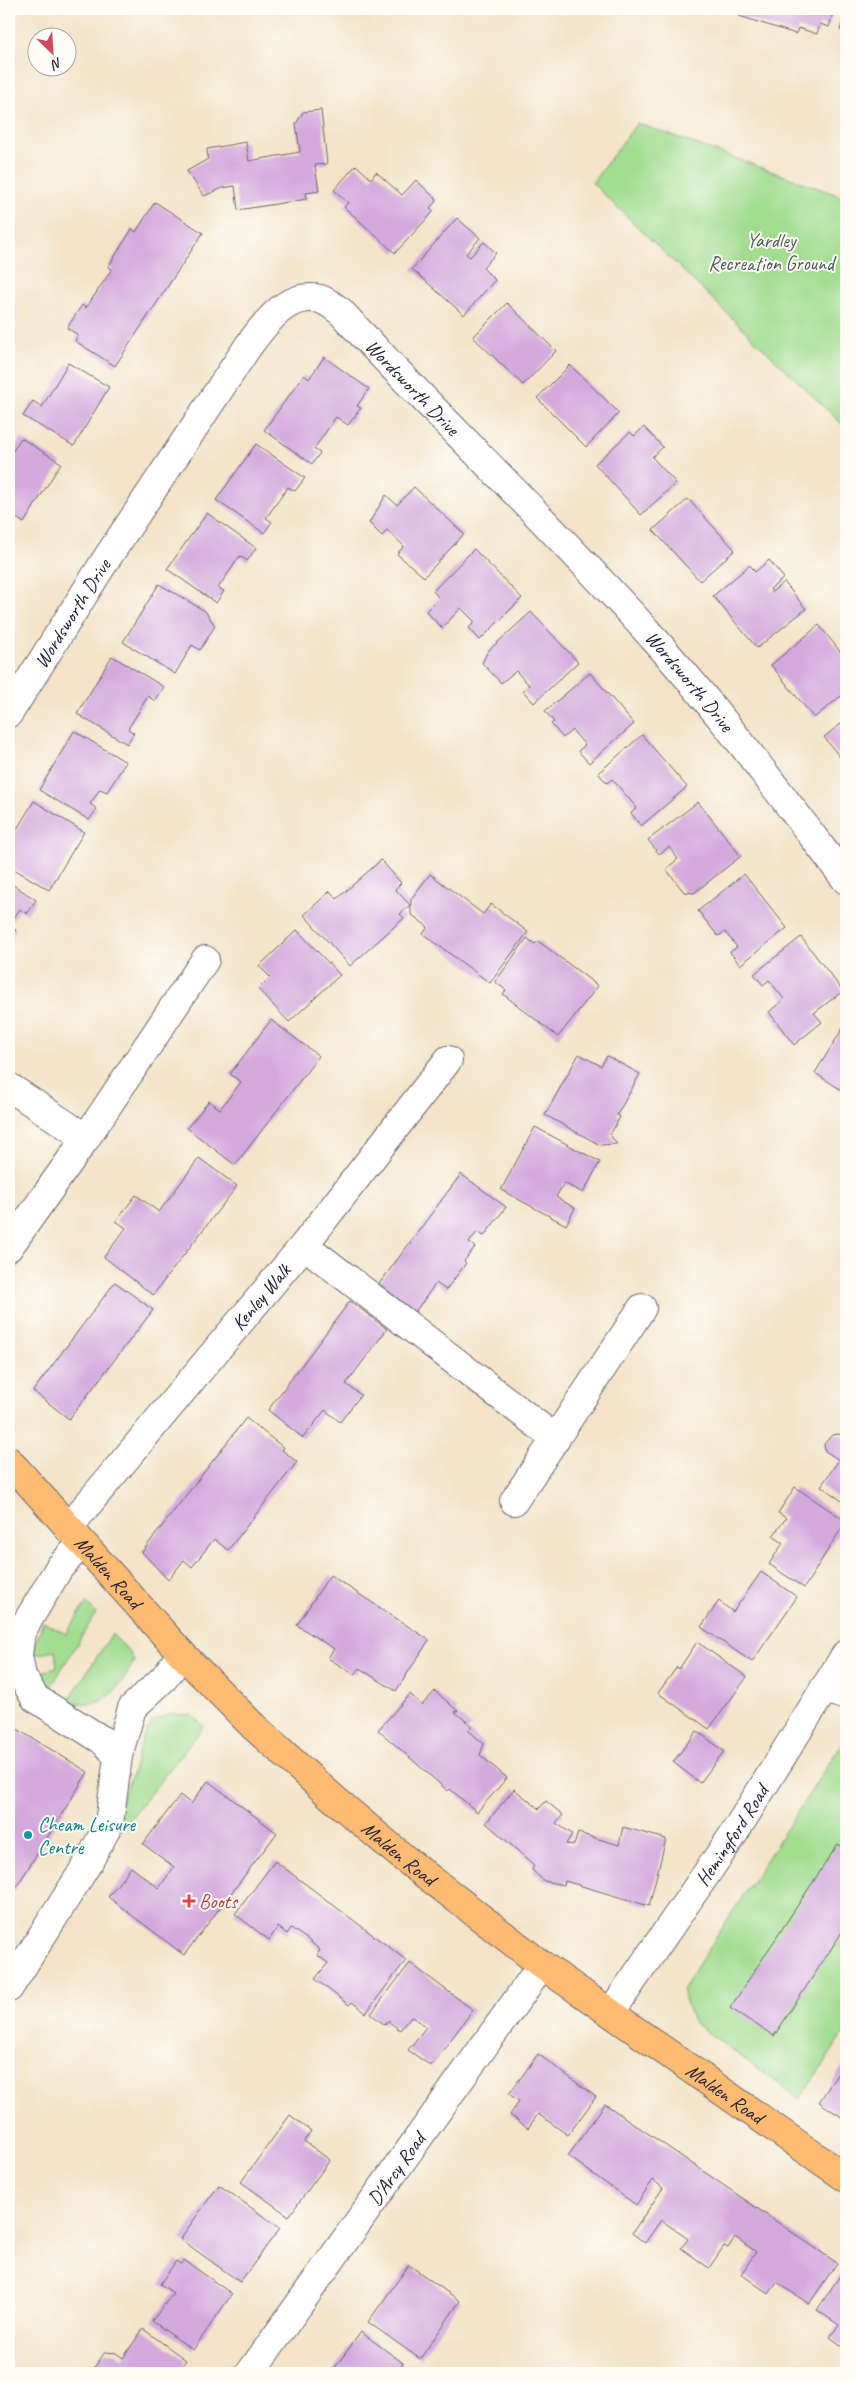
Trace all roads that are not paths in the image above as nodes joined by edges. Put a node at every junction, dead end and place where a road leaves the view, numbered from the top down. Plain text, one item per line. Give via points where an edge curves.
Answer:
1 (9, 713) edge
2 (846, 880) edge
3 (205, 960) dead end
4 (448, 1060) dead end
5 (9, 1087) edge
6 (86, 1138) junction
7 (304, 1245) junction
8 (9, 1247) edge
9 (642, 1308) dead end
10 (556, 1439) junction
11 (9, 1461) edge
12 (514, 1500) dead end
13 (75, 1536) junction
14 (182, 1654) junction
15 (846, 1654) edge
16 (835, 1692) edge
17 (118, 1756) junction
18 (542, 1965) junction
19 (9, 1988) edge
20 (611, 2012) junction
21 (846, 2178) edge
22 (250, 2373) edge

1 - 2 street, Wordsworth Drive via 249,345 283,306 306,298 322,300 340,310 656,641 740,742
3 - 6 street
4 - 7 street, Kenley Walk
5 - 6 street
6 - 8 street
7 - 10 street
7 - 13 street, Kenley Walk
9 - 10 street
10 - 12 street
11 - 13 main road, Malden Road
13 - 14 main road, Malden Road
13 - 17 street, Kenley Walk via 22,1632 18,1655 22,1676 35,1698 102,1740
14 - 17 street via 164,1678 132,1708
14 - 18 main road, Malden Road via 248,1721 333,1798 405,1859
15 - 16 street, Hemingford Road
16 - 20 street, Hemingford Road
17 - 19 street via 109,1824
18 - 20 main road, Malden Road
18 - 22 street, D'Arcy Road
20 - 21 main road, Malden Road

